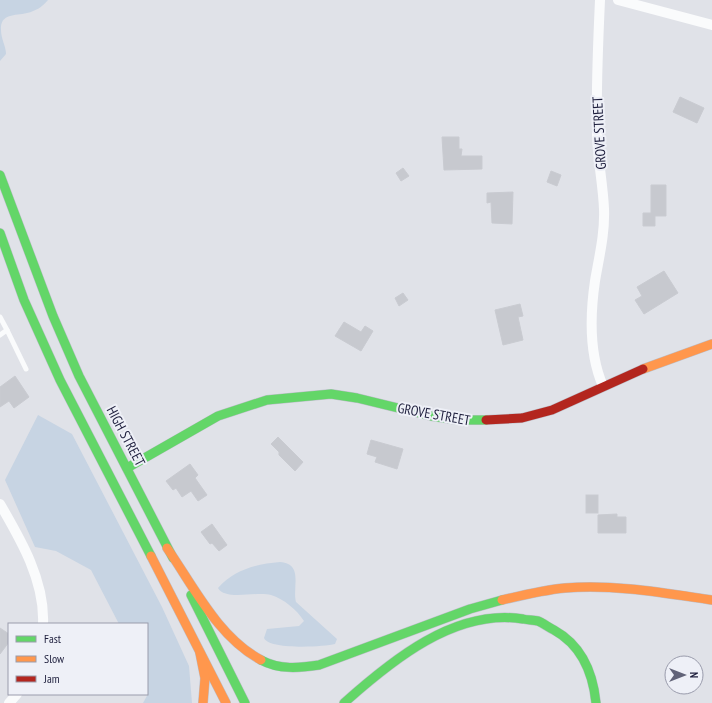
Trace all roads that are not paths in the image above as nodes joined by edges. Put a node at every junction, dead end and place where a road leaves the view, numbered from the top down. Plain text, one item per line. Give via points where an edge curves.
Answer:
1 (600, 0) edge
2 (618, 0) edge
3 (712, 25) edge
4 (0, 178) edge
5 (5, 202) edge
6 (0, 233) edge
7 (0, 317) edge
8 (7, 330) junction
9 (0, 335) edge
10 (712, 344) edge
11 (26, 369) dead end
12 (603, 386) junction
13 (127, 468) junction
14 (0, 504) edge
15 (167, 548) junction
16 (712, 600) edge
17 (43, 623) edge
18 (200, 653) junction
19 (16, 695) edge
20 (9, 703) edge
21 (203, 703) edge
22 (226, 703) edge
23 (245, 703) edge
24 (344, 703) edge
25 (596, 703) edge

1 - 12 street, GROVE STREET via 597,132 604,233 595,283 592,322 595,362
2 - 3 street
4 - 5 main road, HIGH STREET
5 - 13 main road, HIGH STREET via 88,394
6 - 18 main road via 24,300 51,361
7 - 8 lane
8 - 9 lane
8 - 11 lane
10 - 12 main road via 653,364
12 - 13 main road, GROVE STREET via 552,410 530,417 496,421 440,418 335,394 267,400 218,416
13 - 15 main road, HIGH STREET
14 - 17 street via 38,583
15 - 16 main road via 232,640 254,657 269,664 286,667 319,665 480,606 540,591 618,588
15 - 23 main road, HIGH STREET
18 - 21 main road via 205,678
18 - 22 main road
19 - 20 street
24 - 25 main road via 383,670 425,643 473,622 506,616 538,621 567,639 581,655 589,670

